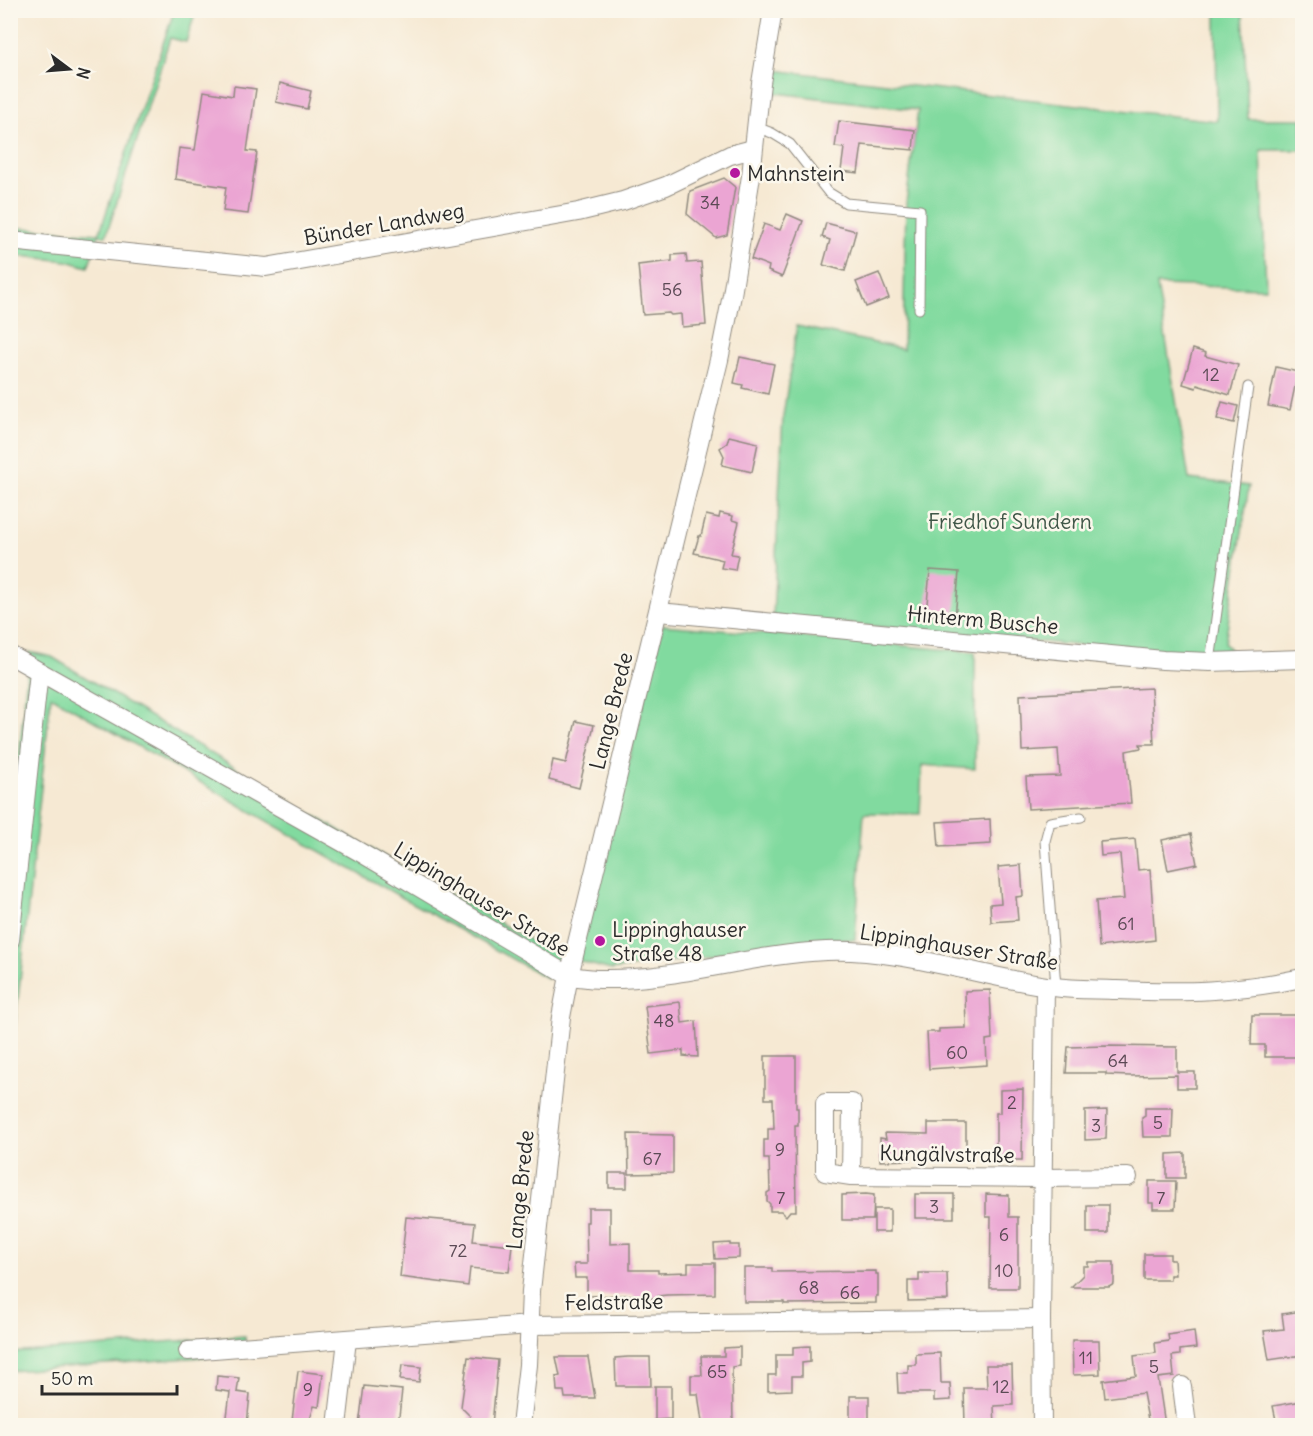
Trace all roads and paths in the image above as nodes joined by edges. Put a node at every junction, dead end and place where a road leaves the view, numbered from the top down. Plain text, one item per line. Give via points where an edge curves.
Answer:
1 (773, 10) edge
2 (756, 128) junction
3 (753, 149) junction
4 (10, 241) edge
5 (919, 309) dead end
6 (1248, 387) dead end
7 (659, 612) junction
8 (10, 655) edge
9 (1302, 659) edge
10 (1210, 662) junction
11 (39, 672) junction
12 (1081, 817) dead end
13 (10, 940) edge
14 (569, 976) junction
15 (1302, 978) edge
16 (1051, 986) junction
17 (851, 1176) dead end
18 (1128, 1177) dead end
19 (1042, 1178) junction
20 (1041, 1319) junction
21 (530, 1325) junction
22 (347, 1340) junction
23 (188, 1351) dead end
24 (1182, 1386) dead end
25 (337, 1425) edge
26 (521, 1425) edge
27 (1042, 1425) edge
28 (1187, 1425) edge

1 - 2 street, Lange Brede
2 - 3 street, Lange Brede
2 - 5 lane via 790,144 828,192 846,203 920,210
3 - 4 street, Bünder Landweg via 730,155 645,194 590,210 266,267
3 - 7 street, Lange Brede via 730,306
6 - 10 lane
7 - 10 street, Hinterm Busche
7 - 14 street, Lange Brede
8 - 11 street, Lippinghauser Straße
9 - 10 street, Hinterm Busche
11 - 13 street
11 - 14 street, Lippinghauser Straße via 358,851
12 - 16 lane via 1050,822 1045,841
14 - 16 street, Lippinghauser Straße via 601,979 657,975 835,951 896,956
14 - 21 street, Lange Brede via 551,1105
15 - 16 street, Lippinghauser Straße via 1232,990 1180,993
16 - 19 street
17 - 19 street, Kungälvstraße
18 - 19 street, Kungälvstraße
19 - 20 street
20 - 21 street, Feldstraße
20 - 27 street
21 - 22 street, Feldstraße
21 - 26 street, Lange Brede
22 - 23 street, Feldstraße
22 - 25 street
24 - 28 street

